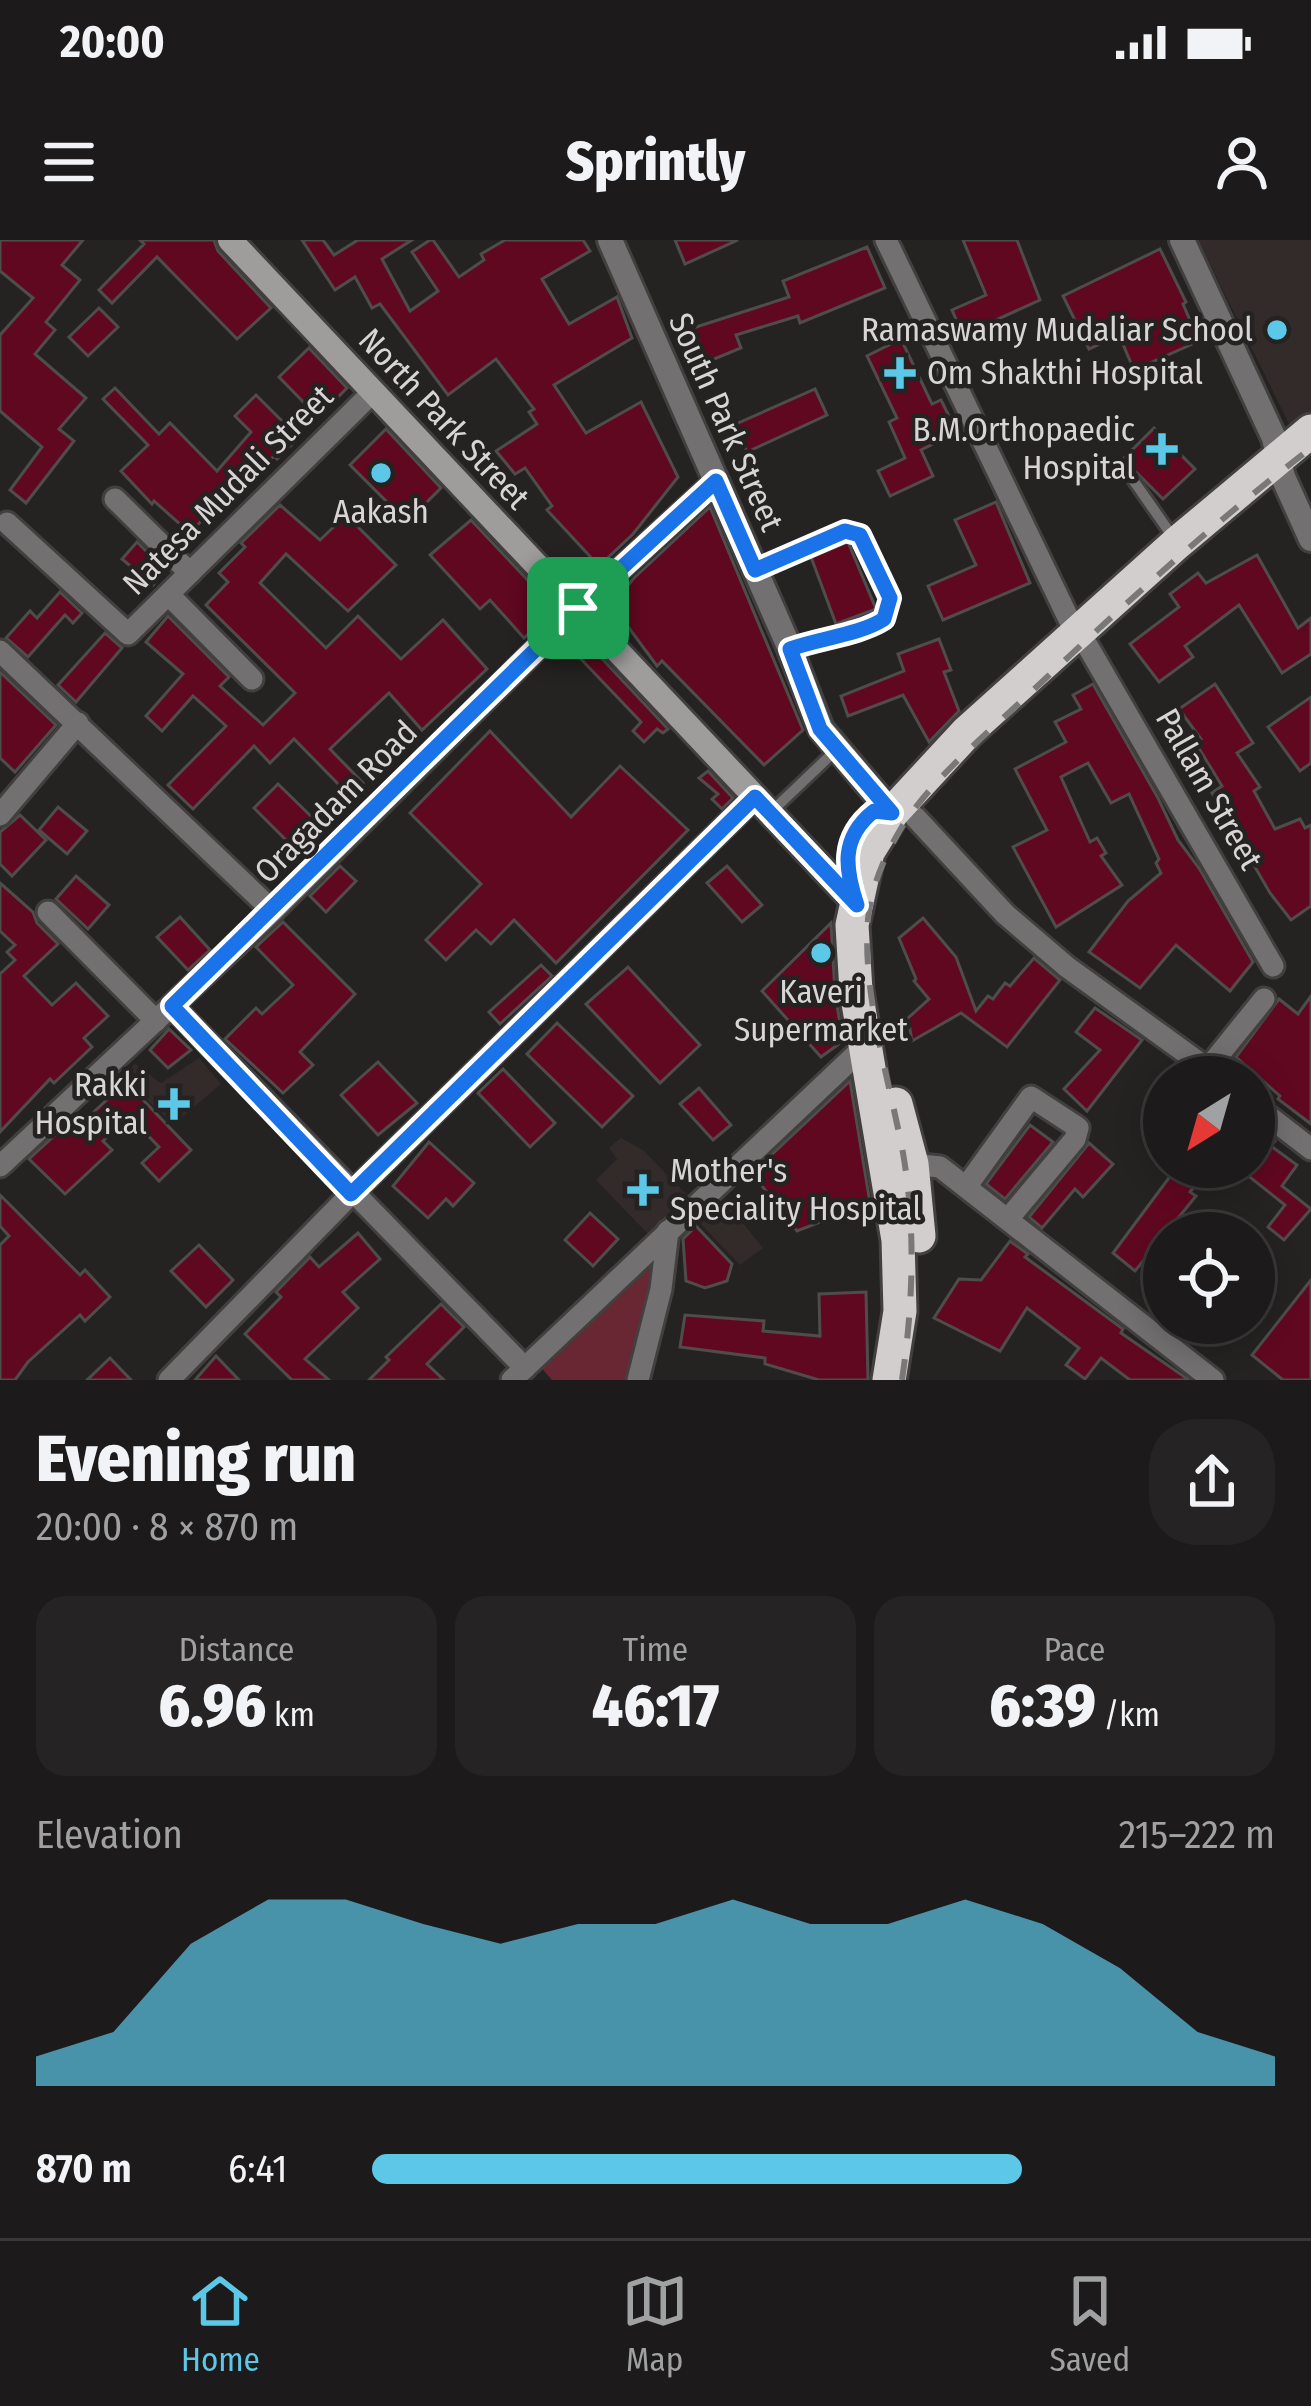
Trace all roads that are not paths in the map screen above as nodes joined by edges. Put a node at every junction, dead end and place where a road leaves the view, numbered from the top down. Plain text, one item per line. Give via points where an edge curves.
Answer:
1 (610, 240) edge
2 (886, 240) edge
3 (1182, 240) edge
4 (232, 241) edge
5 (373, 392) junction
6 (1291, 453) edge
7 (1131, 477) dead end
8 (716, 481) junction
9 (115, 499) dead end
10 (1311, 503) edge
11 (7, 523) dead end
12 (1311, 539) edge
13 (1177, 543) junction
14 (755, 570) junction
15 (190, 573) junction
16 (169, 595) junction
17 (578, 608) junction
18 (1082, 639) junction
19 (790, 649) junction
20 (0, 651) edge
21 (252, 680) dead end
22 (78, 723) junction
23 (836, 750) junction
24 (763, 805) junction
25 (0, 815) edge
26 (903, 815) junction
27 (857, 905) junction
28 (273, 910) junction
29 (48, 912) dead end
30 (1273, 966) dead end
31 (1264, 999) dead end
32 (164, 1014) junction
33 (865, 1046) junction
34 (1185, 1056) edge
35 (1222, 1056) edge
36 (1275, 1121) edge
37 (1311, 1149) edge
38 (912, 1164) junction
39 (0, 1166) edge
40 (966, 1187) junction
41 (351, 1194) junction
42 (1008, 1220) junction
43 (668, 1231) junction
44 (518, 1374) edge
45 (169, 1380) edge
46 (638, 1380) edge
47 (889, 1380) edge
48 (908, 1380) edge
49 (1213, 1380) edge

1 - 8 street, South Park Street
2 - 18 street, Pallam Street
3 - 6 street
4 - 5 main road, North Park Street
5 - 15 street, Natesa Mudali Street
5 - 17 main road, North Park Street
6 - 10 street
6 - 12 street
6 - 13 highway
6 - 18 highway
7 - 13 lane
8 - 14 street, South Park Street
8 - 17 street, Oragadam Road
9 - 15 street
11 - 16 street, Natesa Mudali Street via 128,634
13 - 18 highway
14 - 19 street, South Park Street
14 - 19 lane via 845,531 860,535 872,557 890,598 884,619
15 - 16 street, Natesa Mudali Street
16 - 21 street
17 - 24 main road, North Park Street
17 - 28 street, Oragadam Road
18 - 26 highway via 967,732
18 - 30 street, Pallam Street
19 - 23 street, South Park Street
20 - 22 street
22 - 25 street
22 - 28 street
23 - 24 lane
23 - 26 street, South Park Street
24 - 27 main road, North Park Street
24 - 41 street
26 - 27 highway via 868,852
26 - 34 street via 1067,967
26 - 38 highway via 873,921 887,1067
27 - 33 highway via 852,925
28 - 32 street, Oragadam Road
29 - 32 street
31 - 35 street
32 - 39 street, Oragadam Road
32 - 41 street
33 - 43 street
33 - 47 highway via 898,1240 900,1311
36 - 37 street
38 - 40 street via 940,1167
38 - 48 highway via 919,1240
40 - 42 street
40 - 42 street via 1031,1097 1078,1128
41 - 44 street
41 - 45 street
42 - 49 street
43 - 44 street
43 - 46 street

